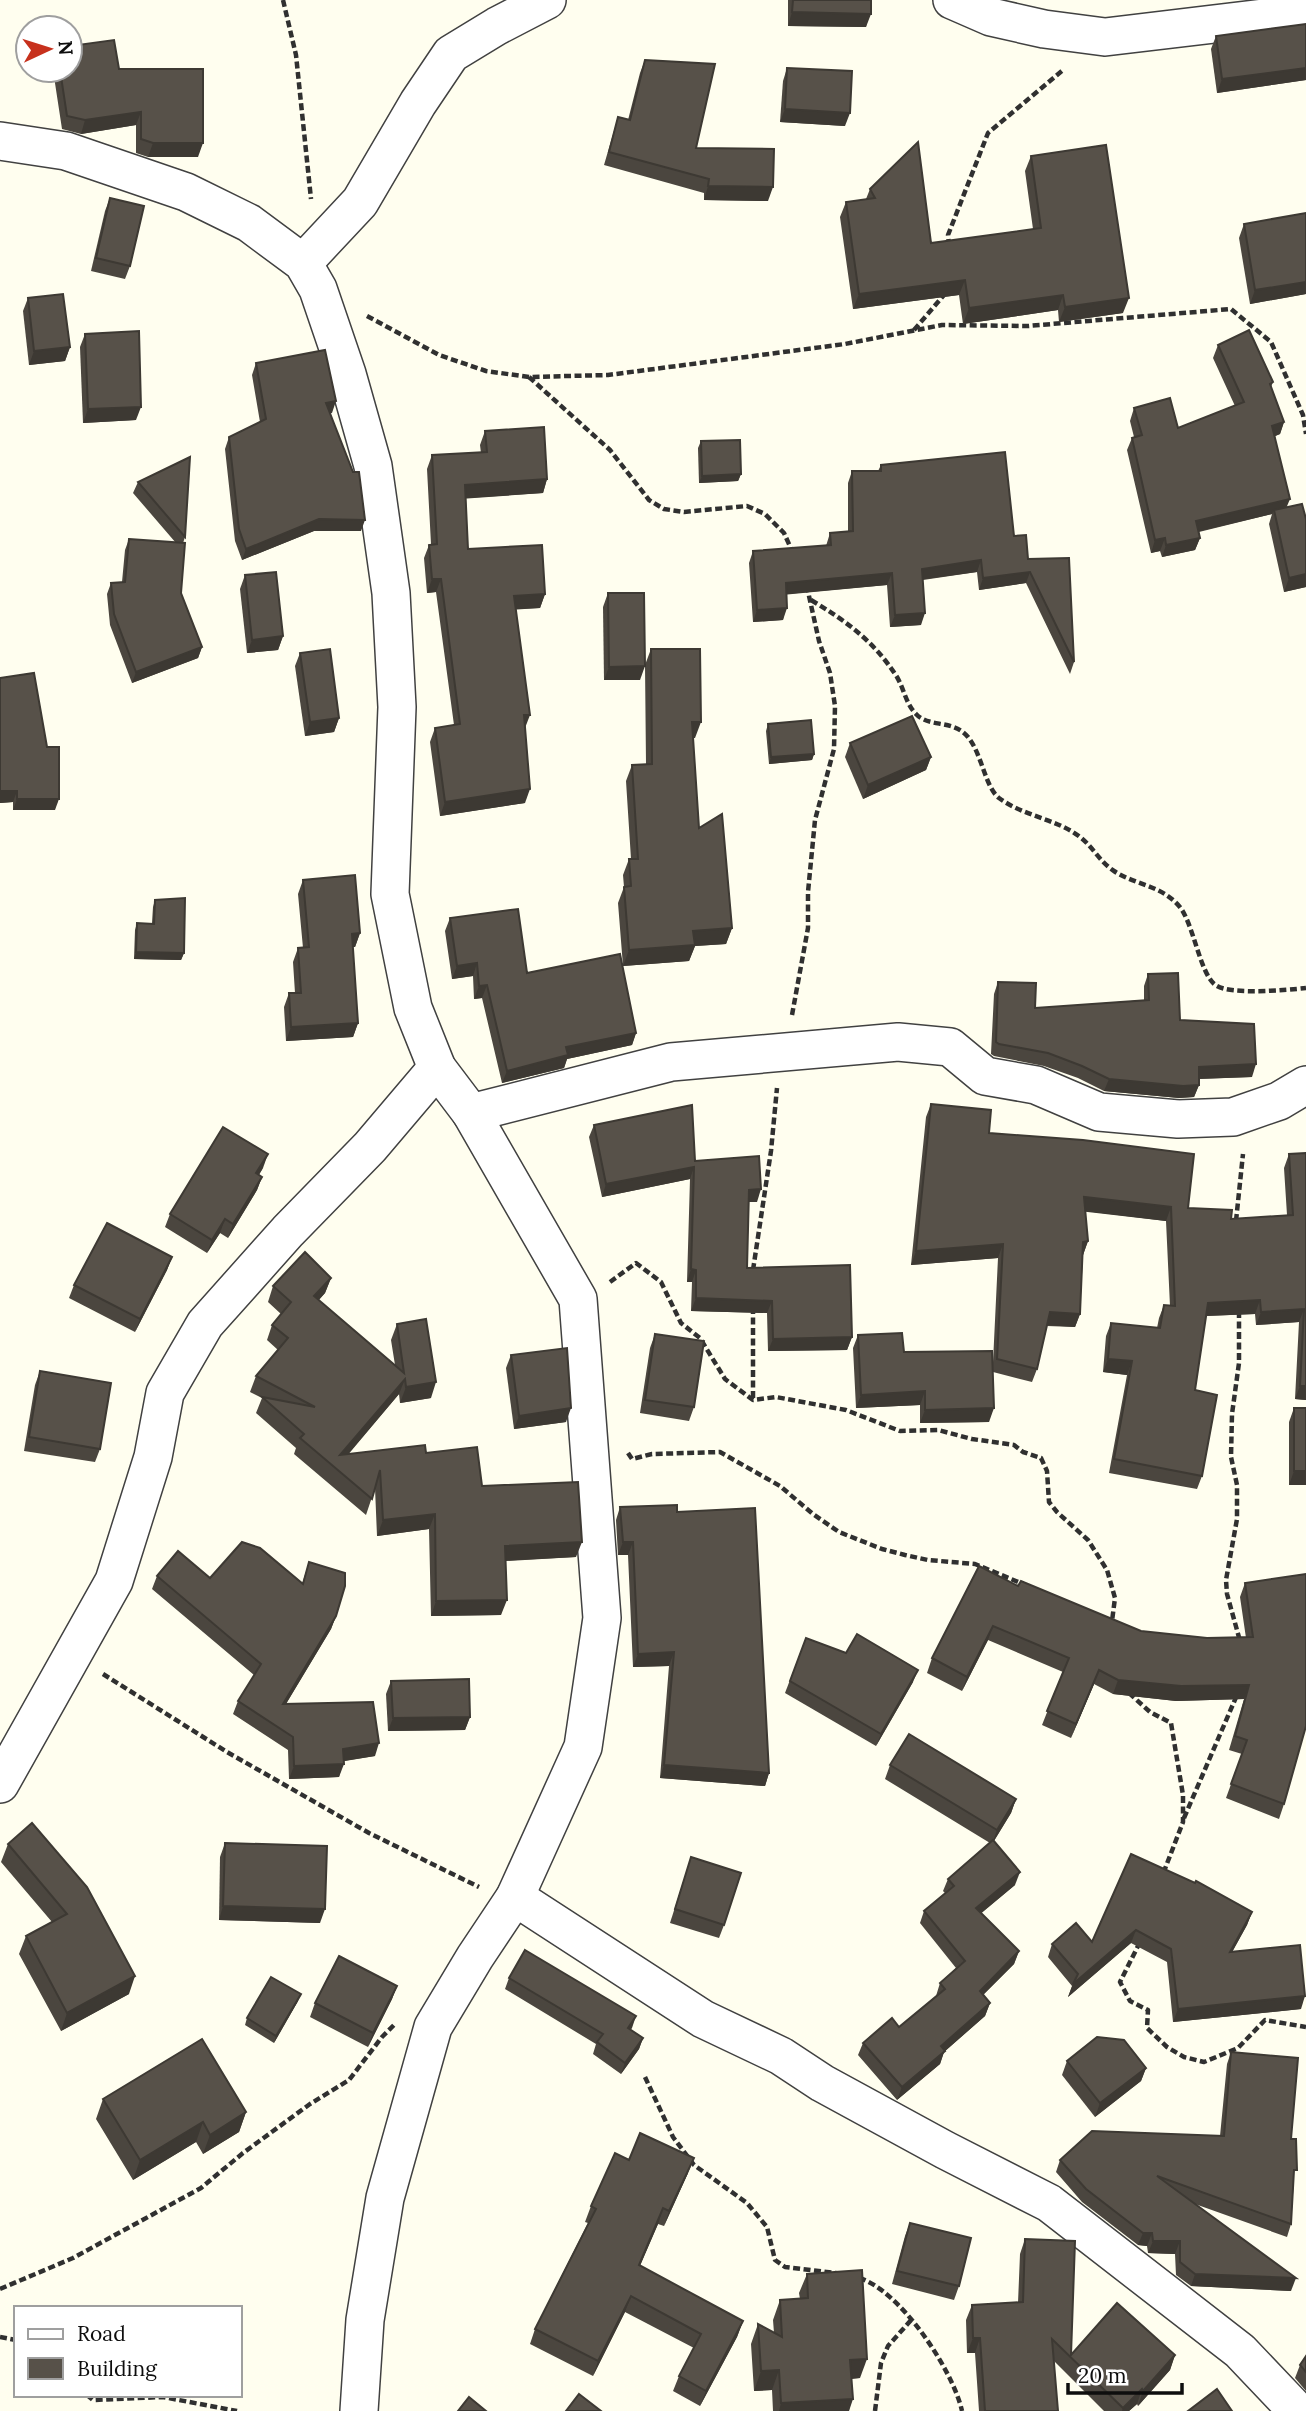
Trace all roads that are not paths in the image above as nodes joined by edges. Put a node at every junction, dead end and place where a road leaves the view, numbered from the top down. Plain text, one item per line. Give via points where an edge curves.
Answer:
1 (547, 0) edge
2 (952, 0) edge
3 (1306, 13) edge
4 (0, 141) edge
5 (312, 267) junction
6 (437, 1068) junction
7 (1306, 1085) edge
8 (471, 1113) junction
9 (0, 1784) edge
10 (516, 1897) junction
11 (359, 2411) edge
12 (1297, 2411) edge

1 - 5 street via 451,54 360,202
2 - 3 street via 991,17 1104,37
4 - 5 street via 66,151 186,192 249,223
5 - 6 street via 373,466 391,593 397,707 390,894 414,1008
6 - 8 street
6 - 9 street via 205,1324 165,1394 153,1457 114,1581
7 - 8 street via 1279,1101 1233,1116 1178,1119 1099,1112 1036,1085 985,1076 950,1046 898,1042 671,1062
8 - 10 street via 578,1300 602,1618 583,1746
10 - 11 street via 433,2027 385,2198 365,2320
10 - 12 street via 703,2020 781,2056 867,2108 1049,2203 1240,2351

